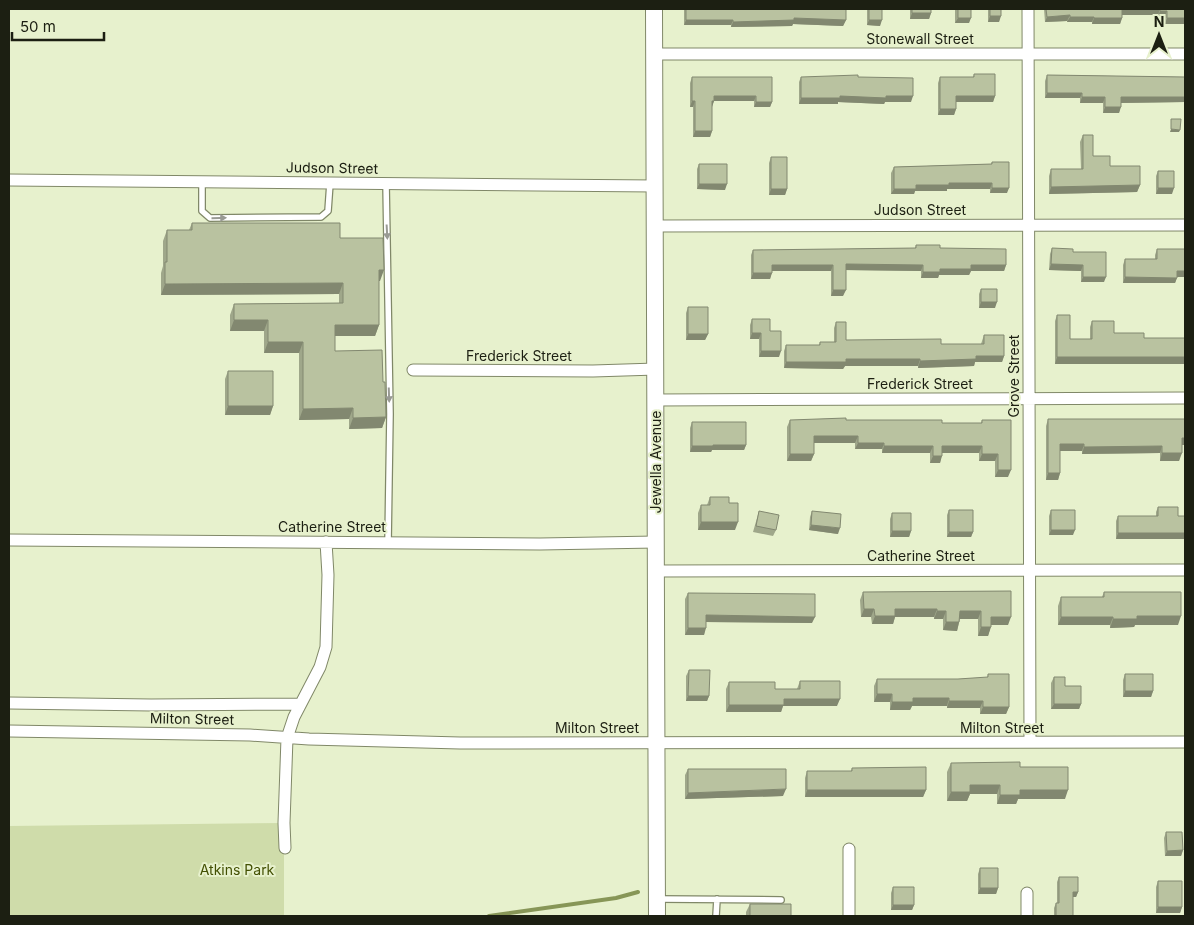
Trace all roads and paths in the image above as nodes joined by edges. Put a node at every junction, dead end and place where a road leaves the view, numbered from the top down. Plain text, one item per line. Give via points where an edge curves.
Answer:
1 (654, 9) edge
2 (1028, 9) edge
3 (654, 54) junction
4 (1028, 54) junction
5 (1185, 54) edge
6 (9, 180) edge
7 (202, 182) junction
8 (330, 183) junction
9 (386, 183) junction
10 (655, 186) junction
11 (1028, 225) junction
12 (1185, 225) edge
13 (655, 226) junction
14 (656, 369) junction
15 (413, 370) dead end
16 (1029, 398) junction
17 (1185, 398) edge
18 (656, 400) junction
19 (9, 540) edge
20 (326, 542) junction
21 (656, 542) junction
22 (388, 543) junction
23 (656, 570) junction
24 (1028, 570) junction
25 (1185, 570) edge
26 (9, 703) edge
27 (300, 704) junction
28 (9, 731) edge
29 (287, 738) junction
30 (1030, 742) junction
31 (1185, 742) edge
32 (657, 743) junction
33 (285, 848) dead end
34 (849, 848) dead end
35 (1027, 893) dead end
36 (657, 899) junction
37 (717, 899) junction
38 (781, 900) dead end
39 (656, 916) edge
40 (716, 916) edge
41 (849, 916) edge
42 (1027, 916) edge

1 - 3 main road, Jewella Avenue
2 - 4 street, Grove Street
3 - 4 street, Stonewall Street
3 - 10 main road, Jewella Avenue
4 - 5 street, Stonewall Street
4 - 11 street, Grove Street
6 - 7 street, Judson Street
7 - 8 street, Judson Street
7 -> 8 lane via 202,211 210,218 321,217 328,211
8 - 9 street, Judson Street
9 - 10 street, Judson Street
9 -> 22 lane via 390,414
10 - 13 main road, Jewella Avenue
11 - 12 street, Judson Street
11 - 13 street, Judson Street
11 - 16 street, Grove Street
13 - 14 main road, Jewella Avenue
14 - 15 street, Frederick Street
14 - 18 main road, Jewella Avenue
16 - 17 street, Frederick Street
16 - 18 street, Frederick Street
16 - 24 street, Grove Street
18 - 21 main road, Jewella Avenue
19 - 20 street, Catherine Street
20 - 22 street, Catherine Street
20 - 27 street via 326,647
21 - 22 street, Catherine Street
21 - 23 main road, Jewella Avenue
23 - 24 street, Catherine Street
23 - 32 main road, Jewella Avenue
24 - 25 street, Catherine Street
24 - 30 street, Grove Street
26 - 27 street, Milton Street
27 - 29 street
28 - 29 street, Milton Street
29 - 32 street, Milton Street via 460,743
29 - 33 street
30 - 31 street, Milton Street
30 - 32 street, Milton Street
32 - 36 main road, Jewella Avenue
34 - 41 street
35 - 42 street
36 - 37 lane
36 - 39 main road, Jewella Avenue
37 - 38 lane
37 - 40 lane

